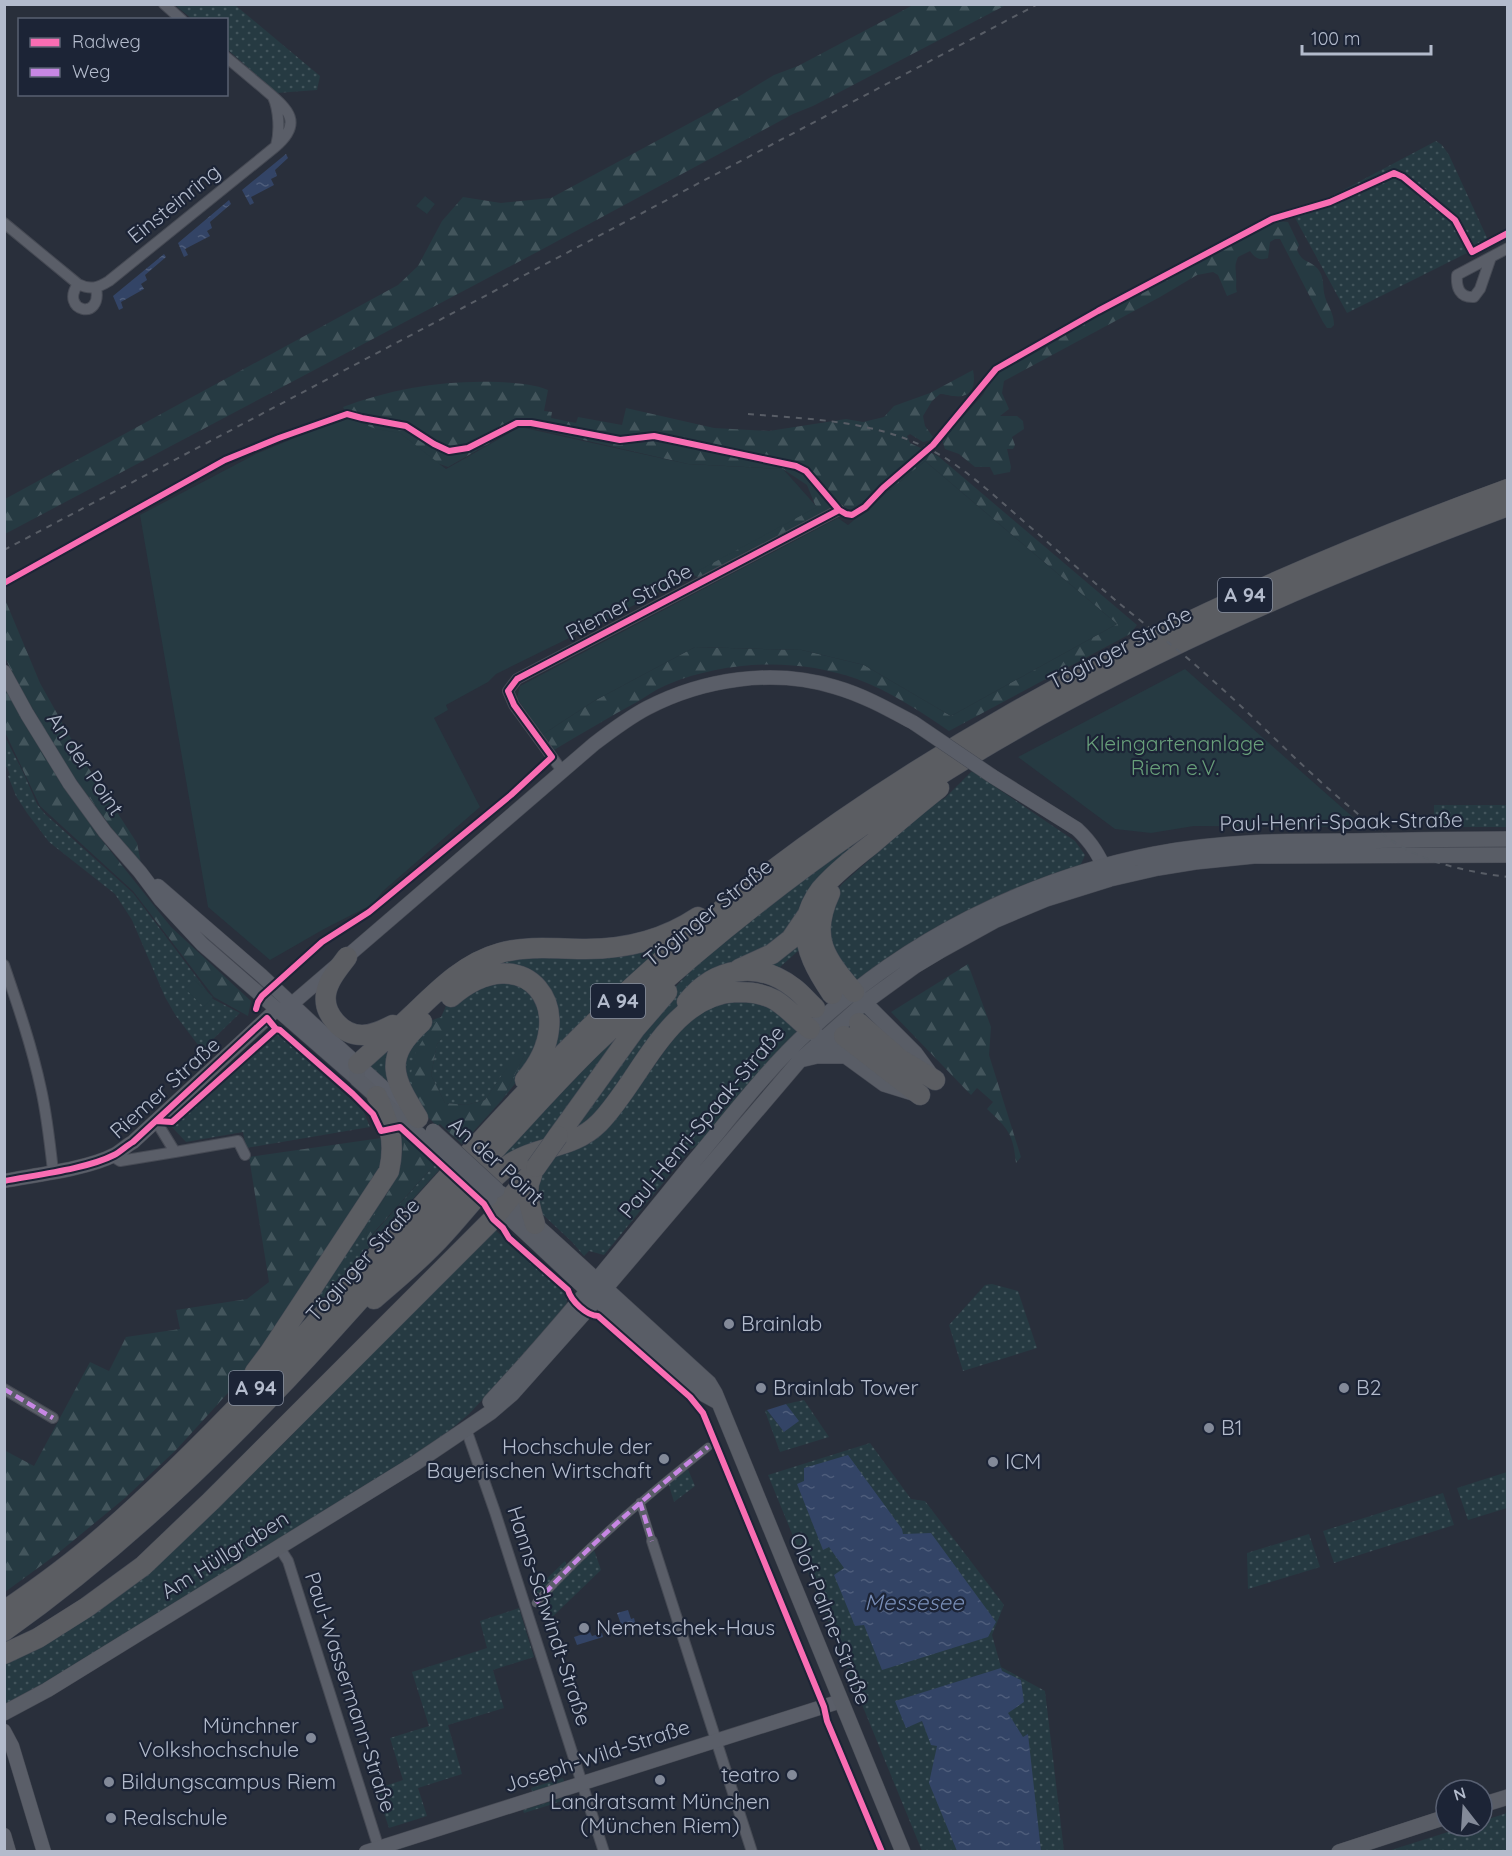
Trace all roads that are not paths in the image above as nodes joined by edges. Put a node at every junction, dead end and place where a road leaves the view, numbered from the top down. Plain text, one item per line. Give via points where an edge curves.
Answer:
1 (164, 4) edge
2 (180, 18) edge
3 (228, 59) edge
4 (4, 223) edge
5 (1508, 248) edge
6 (1491, 257) dead end
7 (78, 284) junction
8 (96, 288) junction
9 (1508, 489) edge
10 (1508, 506) edge
11 (839, 510) dead end
12 (4, 672) edge
13 (995, 741) junction
14 (562, 772) junction
15 (1508, 839) edge
16 (1508, 855) edge
17 (849, 862) junction
18 (140, 872) junction
19 (1107, 872) junction
20 (748, 890) junction
21 (170, 897) junction
22 (808, 914) junction
23 (703, 946) junction
24 (347, 957) junction
25 (4, 965) edge
26 (732, 971) junction
27 (832, 994) dead end
28 (859, 997) junction
29 (293, 1007) junction
30 (815, 1008) dead end
31 (277, 1009) junction
32 (411, 1015) junction
33 (859, 1023) dead end
34 (306, 1026) junction
35 (666, 1031) junction
36 (816, 1034) junction
37 (844, 1036) dead end
38 (844, 1056) junction
39 (800, 1060) junction
40 (358, 1072) junction
41 (934, 1080) joint
42 (920, 1095) joint
43 (377, 1096) junction
44 (418, 1118) junction
45 (156, 1120) junction
46 (738, 1120) junction
47 (498, 1123) junction
48 (429, 1136) junction
49 (175, 1152) junction
50 (245, 1155) dead end
51 (112, 1156) junction
52 (536, 1167) junction
53 (53, 1171) junction
54 (4, 1181) edge
55 (499, 1199) junction
56 (535, 1224) junction
57 (597, 1289) junction
58 (325, 1338) junction
59 (4, 1389) edge
60 (53, 1418) dead end
61 (466, 1428) junction
62 (708, 1447) dead end
63 (174, 1471) junction
64 (640, 1502) junction
65 (652, 1541) joint
66 (279, 1546) junction
67 (536, 1603) dead end
68 (4, 1611) edge
69 (4, 1631) edge
70 (4, 1654) edge
71 (841, 1701) junction
72 (4, 1713) edge
73 (4, 1731) edge
74 (717, 1740) junction
75 (582, 1783) junction
76 (1434, 1820) edge
77 (4, 1835) edge
78 (375, 1850) edge
79 (9, 1851) edge
80 (44, 1851) edge
81 (604, 1851) edge
82 (752, 1851) edge
83 (903, 1851) edge
84 (1339, 1851) edge

1 - 2 street
3 - 8 street, Einsteinring via 288,111 287,135
4 - 7 street
5 - 6 street
7 - 8 street
7 - 8 street, Einsteinring via 73,299 75,305 84,309 96,304
9 - 20 highway, Töginger Straße / A 94 via 1279,579 1016,710 802,848
10 - 13 highway, Töginger Straße / A 94 via 1259,606 1116,675
11 - 14 street, Riemer Straße via 517,679 508,691 514,705
12 - 18 street, An der Point via 70,784
13 - 17 highway
13 - 23 highway, Töginger Straße / A 94 via 843,838
14 - 19 street, bridge via 611,732 669,698 733,680 807,681 833,686 874,702 914,723 1077,830 1089,840
14 - 24 street
15 - 19 main road, Paul-Henri-Spaak-Straße via 1253,841 1155,854
16 - 19 main road, Paul-Henri-Spaak-Straße via 1254,856
17 - 22 highway via 819,891
17 - 28 highway via 822,910 820,930 832,966
18 - 21 street, An der Point
18 - 31 street, An der Point via 160,900 202,944
19 - 28 main road, Paul-Henri-Spaak-Straße via 1040,886 989,908 927,941
20 - 32 highway via 664,935 628,946 525,948 498,953 452,978
20 - 47 highway, Töginger Straße / A 94 via 638,982 578,1038
21 - 29 street, An der Point
21 - 31 street, An der Point via 222,953 275,1000
22 - 26 highway via 791,939 772,954
22 - 27 highway via 810,955
23 - 52 highway, bridge via 635,1029
23 - 58 highway, Töginger Straße / A 94 via 557,1083
24 - 29 street
24 - 32 highway via 326,995 331,1016 342,1028 359,1036 370,1035
25 - 53 street via 41,1088
26 - 30 highway via 771,975 794,988
26 - 35 highway via 697,990
28 - 36 main road, Paul-Henri-Spaak-Straße
28 - 41 main road via 915,1053
29 - 31 street
29 - 34 street, An der Point
31 - 34 street, An der Point
31 - 45 street, Riemer Straße
32 - 40 highway
33 - 41 highway via 900,1059
34 - 40 street, An der Point
35 - 36 highway via 691,1008 713,996 746,992 774,1000
35 - 58 highway via 599,1123 567,1144 531,1154 501,1171 414,1264
36 - 38 main road
36 - 39 main road, Paul-Henri-Spaak-Straße
36 - 46 main road, Paul-Henri-Spaak-Straße via 769,1071
37 - 42 highway
38 - 39 main road
38 - 42 main road via 884,1084
39 - 46 main road, Paul-Henri-Spaak-Straße
40 - 43 main road, An der Point
40 - 44 street, An der Point
43 - 48 main road, An der Point
43 - 63 highway via 390,1129 389,1171 270,1352 240,1393 180,1455
44 - 47 highway via 396,1075 395,1062 403,1042 466,984 502,973 526,980 540,992 549,1010 550,1028 540,1059 507,1101
44 - 48 main road, An der Point
45 - 49 street
45 - 51 street, Riemer Straße
46 - 57 main road, Paul-Henri-Spaak-Straße
47 - 63 highway, Töginger Straße / A 94 via 294,1347
48 - 55 main road, An der Point, bridge
49 - 50 street via 238,1141
49 - 51 street via 120,1161
51 - 53 street, Riemer Straße
52 - 55 highway
52 - 56 highway via 527,1188
53 - 54 street, Riemer Straße
55 - 56 main road, An der Point
55 - 57 main road, An der Point
55 - 70 highway via 493,1219 143,1566 87,1607
56 - 57 main road, An der Point
57 - 61 main road, Am Hüllgraben via 512,1394
57 - 71 main road, Olof-Palme-Straße via 698,1390 718,1402
58 - 69 highway, Töginger Straße / A 94 via 169,1497 110,1550
59 - 60 street
61 - 66 main road, Am Hüllgraben
61 - 75 street, Hanns-Schwindt-Straße
62 - 64 street
63 - 68 highway, Töginger Straße / A 94 via 100,1539
64 - 65 street
64 - 67 street
65 - 74 street
66 - 72 main road, Am Hüllgraben
66 - 78 street, Paul-Wassermann-Straße via 288,1561
71 - 74 street, Joseph-Wild-Straße
71 - 83 main road, Olof-Palme-Straße
73 - 80 street
74 - 75 street, Joseph-Wild-Straße
74 - 82 street
75 - 78 street, Joseph-Wild-Straße
75 - 81 street, Hanns-Schwindt-Straße
76 - 84 main road
77 - 79 street

